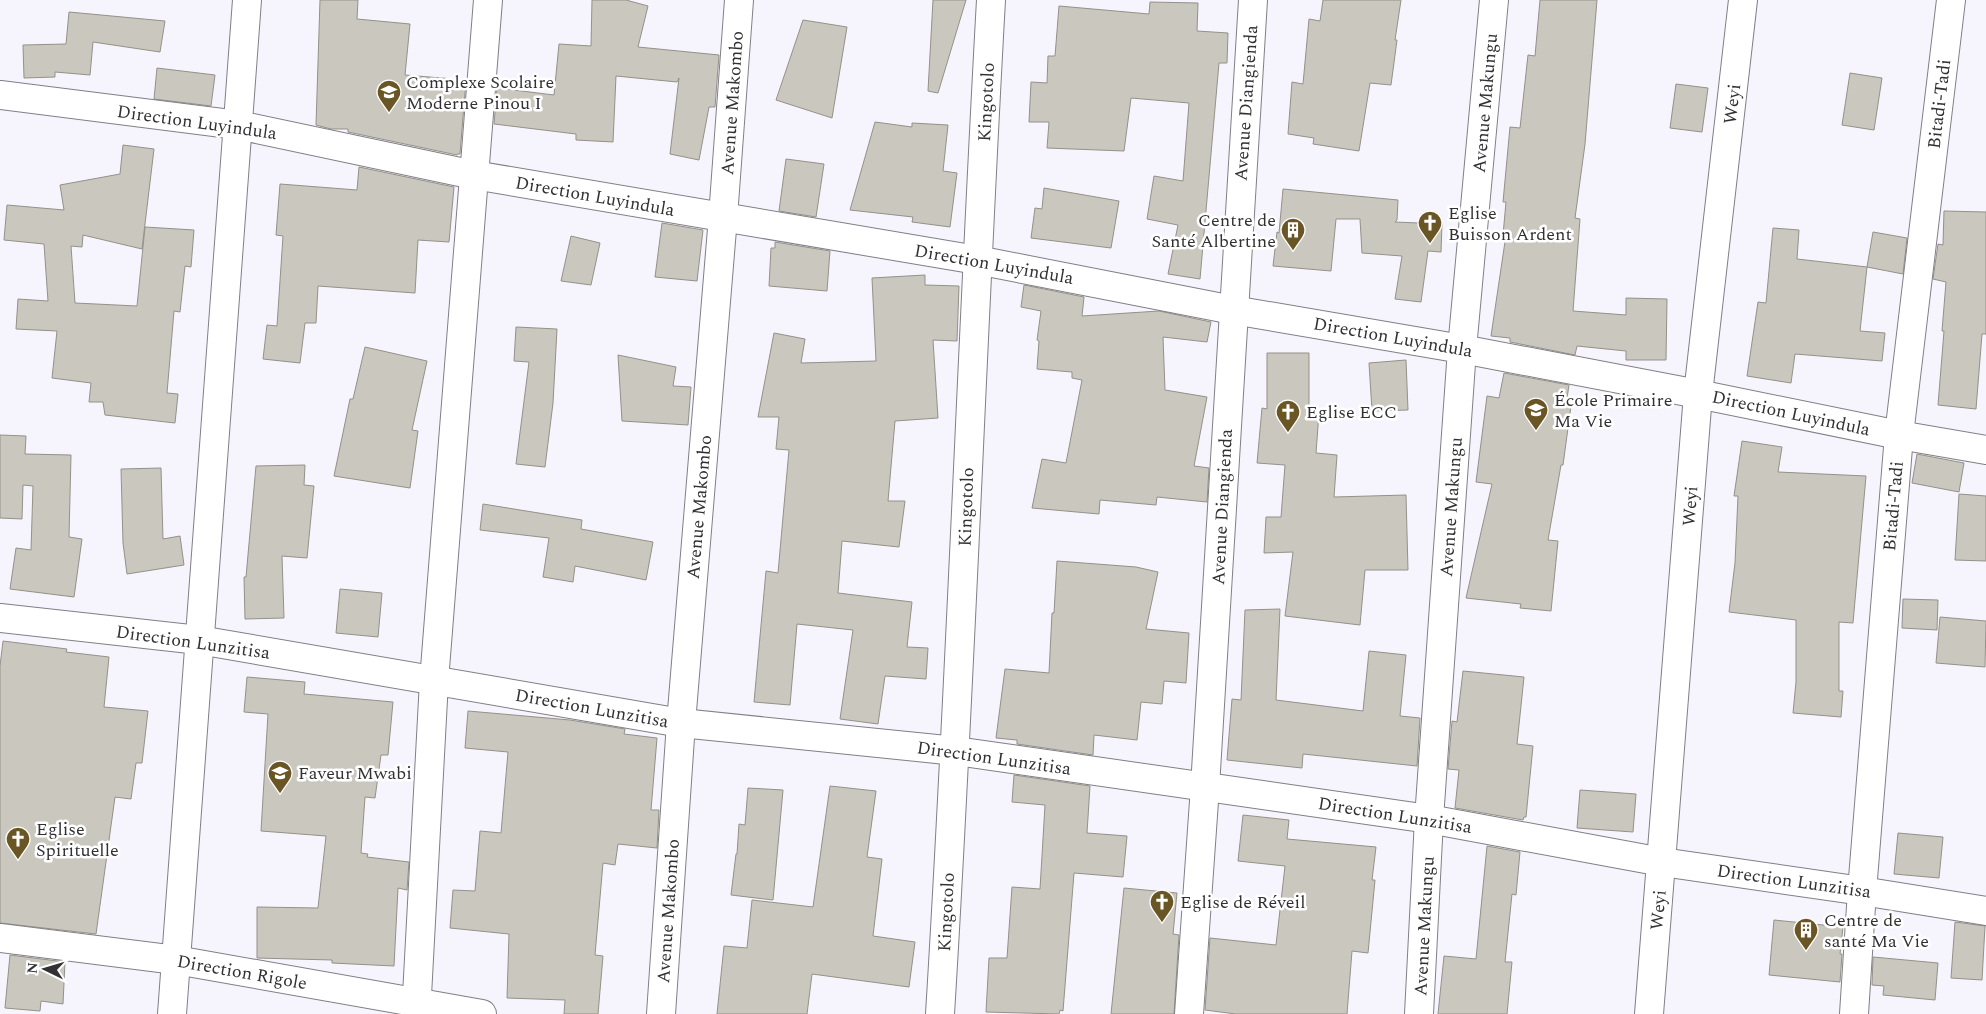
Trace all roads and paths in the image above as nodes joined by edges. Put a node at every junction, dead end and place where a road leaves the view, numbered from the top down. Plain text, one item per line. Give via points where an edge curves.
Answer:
1 (247, 0) edge
2 (488, 0) edge
3 (739, 0) edge
4 (991, 0) edge
5 (1252, 0) edge
6 (1494, 0) edge
7 (1743, 0) edge
8 (1951, 0) edge
9 (0, 95) edge
10 (238, 125) junction
11 (474, 175) junction
12 (723, 217) junction
13 (977, 260) junction
14 (1233, 310) junction
15 (1462, 349) junction
16 (1698, 394) junction
17 (1899, 435) junction
18 (1986, 450) edge
19 (0, 618) edge
20 (199, 640) junction
21 (434, 681) junction
22 (680, 723) junction
23 (956, 751) junction
24 (1205, 788) junction
25 (1429, 819) junction
26 (1662, 862) junction
27 (1862, 890) junction
28 (1986, 911) edge
29 (0, 938) edge
30 (176, 960) junction
31 (417, 1008) edge
32 (172, 1014) edge
33 (482, 1014) edge
34 (662, 1014) edge
35 (940, 1014) edge
36 (1189, 1014) edge
37 (1419, 1014) edge
38 (1649, 1014) edge
39 (1854, 1014) edge

1 - 10 street
2 - 11 street
3 - 12 street, Avenue Makombo
4 - 13 street, Kingotolo
5 - 14 street, Avenue Diangienda
6 - 15 street, Avenue Makungu
7 - 16 street, Weyi
8 - 17 street, Bitadi-Tadi
9 - 10 street, Direction Luyindula
10 - 11 street, Direction Luyindula
10 - 20 street
11 - 12 street, Direction Luyindula
11 - 21 street
12 - 13 street, Direction Luyindula
12 - 22 street, Avenue Makombo
13 - 14 street, Direction Luyindula
13 - 23 street, Kingotolo
14 - 15 street, Direction Luyindula
14 - 24 street, Avenue Diangienda
15 - 16 street, Direction Luyindula
15 - 25 street, Avenue Makungu
16 - 17 street, Direction Luyindula
16 - 26 street, Weyi
17 - 18 street, Direction Luyindula
17 - 27 street, Bitadi-Tadi
19 - 20 street, Direction Lunzitisa
20 - 21 street, Direction Lunzitisa
20 - 30 street
21 - 22 street, Direction Lunzitisa
21 - 31 street
22 - 23 street, Direction Lunzitisa
22 - 34 street, Avenue Makombo
23 - 24 street, Direction Lunzitisa
23 - 35 street, Kingotolo
24 - 25 street, Direction Lunzitisa
24 - 36 street, Avenue Diangienda
25 - 26 street, Direction Lunzitisa
25 - 37 street, Avenue Makungu
26 - 27 street, Direction Lunzitisa
26 - 38 street, Weyi
27 - 28 street, Direction Lunzitisa
27 - 39 street, Bitadi-Tadi
29 - 30 street, Direction Rigole
30 - 31 street, Direction Rigole
30 - 32 street
31 - 33 street, Direction Rigole

